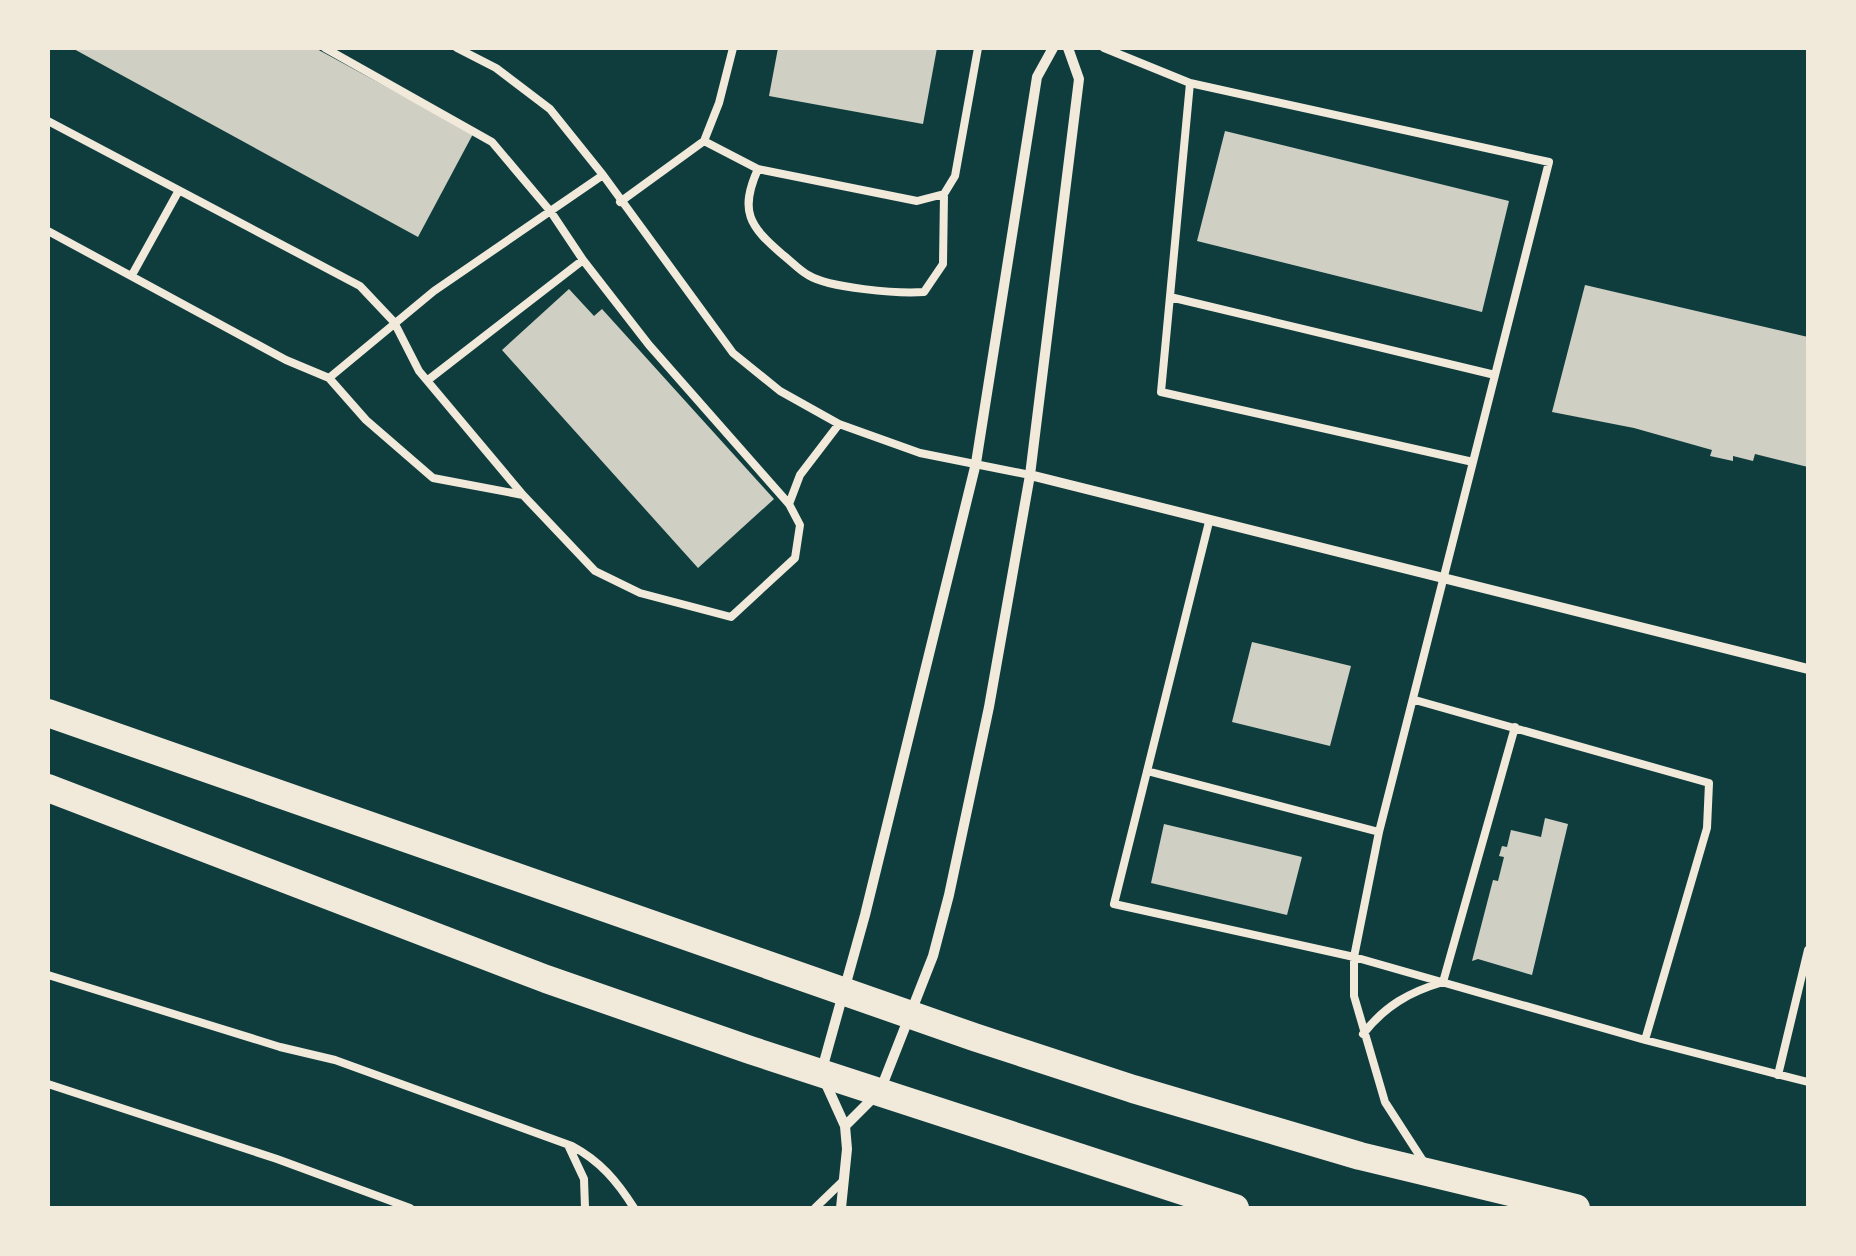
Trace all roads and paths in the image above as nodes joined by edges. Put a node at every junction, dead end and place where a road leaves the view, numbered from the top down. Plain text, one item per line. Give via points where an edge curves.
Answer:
1 (325, 48) edge
2 (457, 48) edge
3 (733, 48) edge
4 (978, 48) edge
5 (1053, 48) edge
6 (1068, 48) edge
7 (1104, 48) edge
8 (1190, 83) junction
9 (48, 121) edge
10 (704, 140) junction
11 (758, 169) junction
12 (603, 175) junction
13 (178, 192) junction
14 (944, 194) junction
15 (620, 202) junction
16 (552, 212) junction
17 (48, 231) edge
18 (583, 260) junction
19 (132, 275) junction
20 (1170, 297) junction
21 (394, 322) junction
22 (1495, 375) junction
23 (330, 378) junction
24 (428, 380) junction
25 (839, 424) junction
26 (1474, 462) junction
27 (976, 463) junction
28 (1030, 475) junction
29 (522, 495) junction
30 (789, 504) junction
31 (1209, 522) junction
32 (1445, 580) junction
33 (1808, 669) edge
34 (1415, 700) junction
35 (48, 713) edge
36 (1515, 728) junction
37 (1147, 771) junction
38 (48, 788) edge
39 (1378, 832) junction
40 (1808, 950) edge
41 (1354, 958) junction
42 (48, 976) edge
43 (1443, 982) junction
44 (845, 990) junction
45 (909, 1013) junction
46 (1363, 1034) junction
47 (1644, 1040) junction
48 (821, 1073) junction
49 (1778, 1074) junction
50 (1808, 1082) edge
51 (48, 1084) edge
52 (880, 1091) junction
53 (845, 1126) junction
54 (569, 1145) junction
55 (1432, 1174) junction
56 (842, 1181) junction
57 (410, 1208) edge
58 (585, 1208) edge
59 (634, 1208) edge
60 (816, 1208) edge
61 (841, 1208) edge
62 (1235, 1208) edge
63 (1576, 1208) edge

1 - 16 lane via 492,142
2 - 12 lane via 550,110
3 - 10 lane
4 - 14 lane via 956,176
5 - 27 street via 1037,77
6 - 28 street via 1080,79
7 - 8 lane
8 - 20 lane
8 - 22 lane via 1549,162
9 - 13 lane
10 - 11 lane
10 - 15 lane
11 - 14 lane via 917,201
11 - 14 lane via 747,194 749,220 775,248 809,276 894,294 924,292 943,264
12 - 15 lane
12 - 16 lane
13 - 19 lane
13 - 21 lane via 360,286
15 - 25 lane via 733,353 780,391
16 - 18 lane
16 - 21 lane
17 - 19 lane
18 - 24 lane
18 - 30 lane
19 - 23 lane
20 - 22 lane
20 - 26 lane via 1161,392
21 - 23 lane
21 - 24 lane
22 - 26 lane
23 - 29 lane via 366,420 433,478
24 - 29 lane
25 - 27 lane via 920,454
25 - 30 lane via 800,475
26 - 32 lane
27 - 28 lane
27 - 44 street
28 - 31 street
28 - 45 street via 949,894
29 - 30 lane via 595,571 640,593 731,618 795,558 800,525
31 - 32 street
31 - 37 lane
32 - 33 street
32 - 34 lane
34 - 36 lane
34 - 39 lane
35 - 44 highway
36 - 43 lane
36 - 47 lane via 1709,782 1707,828
37 - 39 lane
37 - 41 lane via 1114,904
38 - 48 highway via 546,980
39 - 41 lane
40 - 49 lane
41 - 43 lane
41 - 46 lane
42 - 54 lane via 335,1060
43 - 46 lane via 1396,1002
43 - 47 lane
44 - 45 highway
44 - 48 street
45 - 52 street
45 - 55 highway via 1133,1089
46 - 55 lane via 1385,1102
47 - 49 lane
48 - 52 highway
48 - 53 street
49 - 50 lane
51 - 57 lane
52 - 53 street
52 - 62 highway
53 - 56 street
54 - 58 lane via 584,1179
54 - 59 lane via 600,1164
55 - 63 highway
56 - 60 lane
56 - 61 street

